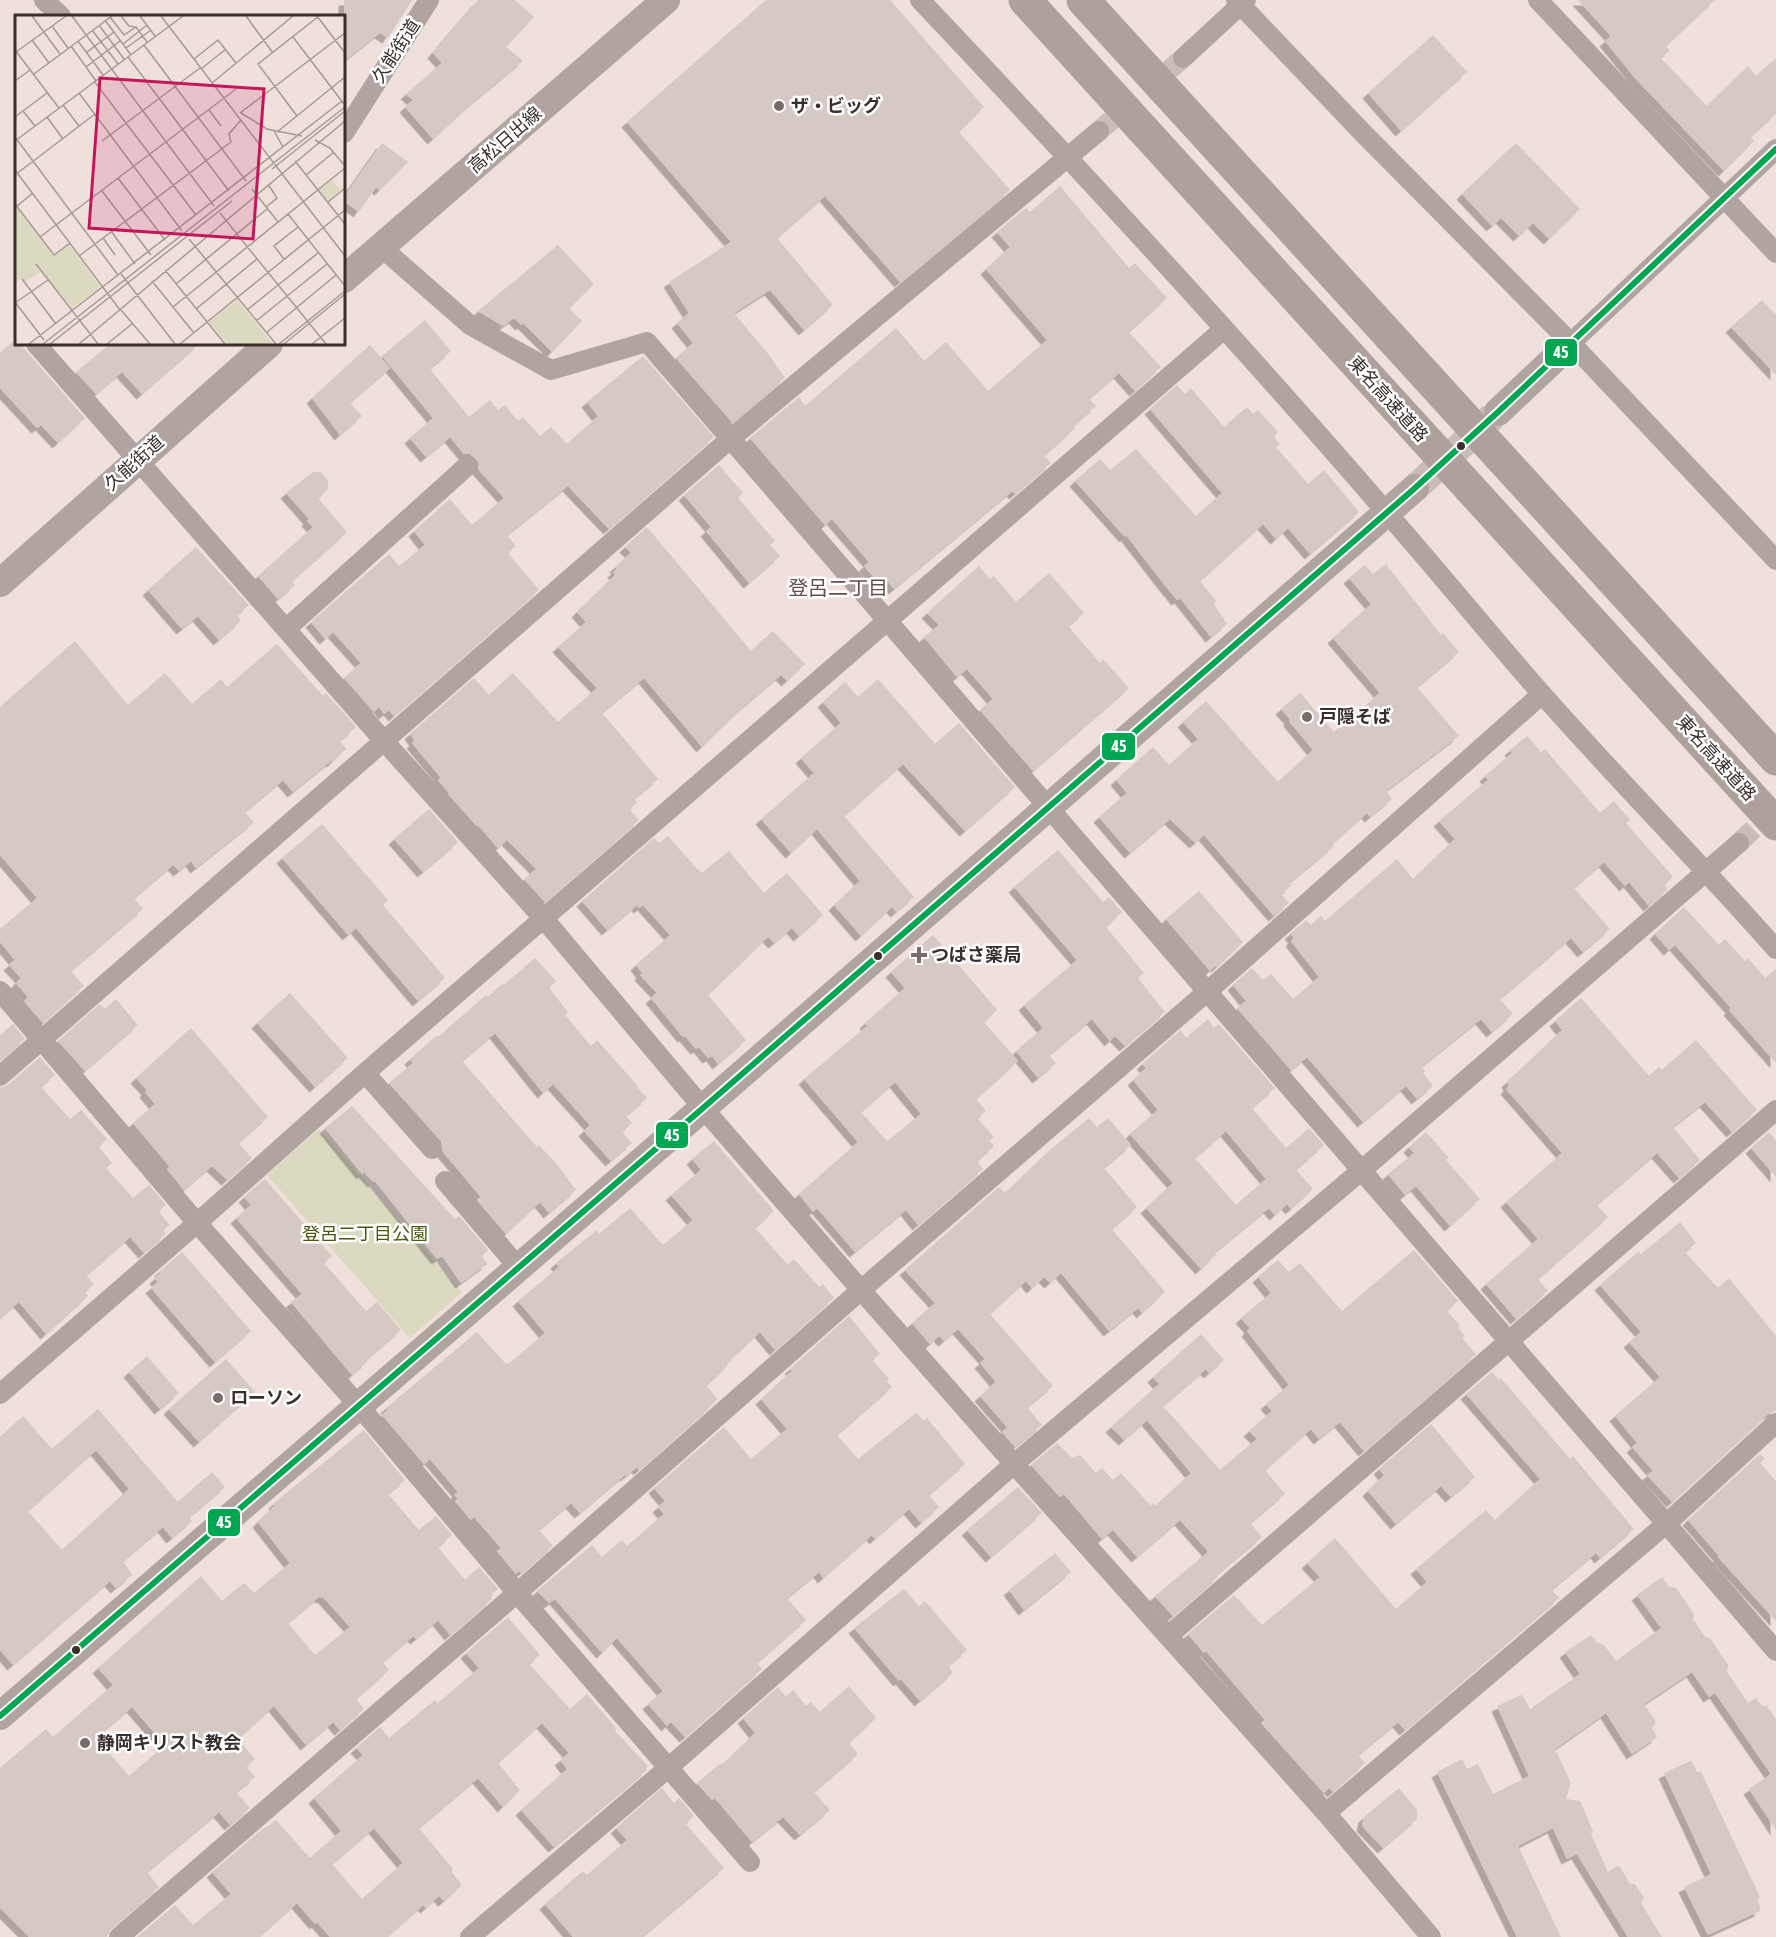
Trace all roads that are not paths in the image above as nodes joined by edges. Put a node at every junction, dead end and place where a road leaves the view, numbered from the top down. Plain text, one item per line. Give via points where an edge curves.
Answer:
1 (44, 0) edge
2 (429, 0) edge
3 (666, 0) edge
4 (920, 0) edge
5 (1025, 0) edge
6 (1083, 0) edge
7 (1538, 0) edge
8 (1241, 2) edge
9 (60, 15) edge
10 (1184, 58) tunnel mouth
11 (345, 130) edge
12 (1099, 131) tunnel mouth
13 (1776, 149) edge
14 (1068, 156) junction
15 (1724, 197) junction
16 (381, 247) junction
17 (1776, 253) edge
18 (345, 278) edge
19 (1224, 329) junction
20 (1571, 343) junction
21 (37, 345) edge
22 (268, 345) edge
23 (1498, 412) tunnel mouth
24 (730, 440) junction
25 (138, 459) junction
26 (467, 466) dead end
27 (1415, 488) tunnel mouth
28 (1387, 512) junction
29 (1776, 560) edge
30 (0, 583) edge
31 (888, 622) junction
32 (286, 629) junction
33 (1542, 694) junction
34 (384, 741) junction
35 (1776, 759) edge
36 (1048, 807) junction
37 (1776, 824) edge
38 (1739, 843) tunnel mouth
39 (1707, 871) junction
40 (544, 919) junction
41 (1776, 949) edge
42 (0, 991) edge
43 (1208, 991) junction
44 (42, 1039) junction
45 (365, 1073) junction
46 (0, 1076) edge
47 (703, 1108) junction
48 (1776, 1110) edge
49 (432, 1149) dead end
50 (1362, 1170) junction
51 (445, 1181) dead end
52 (197, 1223) junction
53 (518, 1267) junction
54 (861, 1290) junction
55 (1509, 1340) junction
56 (0, 1394) edge
57 (359, 1406) junction
58 (1776, 1423) edge
59 (1014, 1464) junction
60 (1666, 1524) junction
61 (517, 1593) junction
62 (1168, 1636) junction
63 (1776, 1651) edge
64 (0, 1716) edge
65 (668, 1767) junction
66 (1326, 1813) junction
67 (750, 1862) dead end
68 (119, 1937) edge
69 (470, 1937) edge
70 (1431, 1937) edge

1 - 9 street
2 - 11 street, 久能街道
3 - 16 street, 高松日出線
4 - 14 street
5 - 37 highway, 東名高速道路
6 - 35 highway
7 - 15 street
8 - 10 street
8 - 20 street via 1362,132
12 - 14 street
13 - 15 street
14 - 19 street
14 - 24 street
15 - 17 street
15 - 20 street
16 - 18 street, 高松日出線
16 - 24 street via 470,325 552,370 647,342
19 - 28 street
19 - 31 street
20 - 23 street
20 - 29 street
21 - 25 street
22 - 25 street, 久能街道
24 - 31 street
24 - 34 street
25 - 30 street, 久能街道
25 - 32 street
26 - 32 street
27 - 28 street
28 - 33 street
28 - 36 street
31 - 36 street
31 - 40 street
32 - 34 street
33 - 39 street
33 - 43 street
34 - 40 street
34 - 44 street
36 - 43 street
36 - 47 street
38 - 39 street
39 - 41 street
39 - 50 street
40 - 45 street
40 - 47 street
42 - 44 street
43 - 50 street
43 - 54 street
44 - 46 street
44 - 52 street
45 - 49 street
45 - 52 street
47 - 53 street
47 - 54 street
48 - 55 street
50 - 55 street
50 - 59 street
51 - 53 street
52 - 56 street
52 - 57 street
53 - 57 street
54 - 59 street
54 - 61 street
55 - 60 street
55 - 62 street
57 - 61 street
57 - 64 street
58 - 60 street
59 - 62 street
59 - 65 street
60 - 63 street
60 - 66 street
61 - 65 street
61 - 68 street
62 - 66 street
65 - 67 street
65 - 69 street
66 - 70 street

